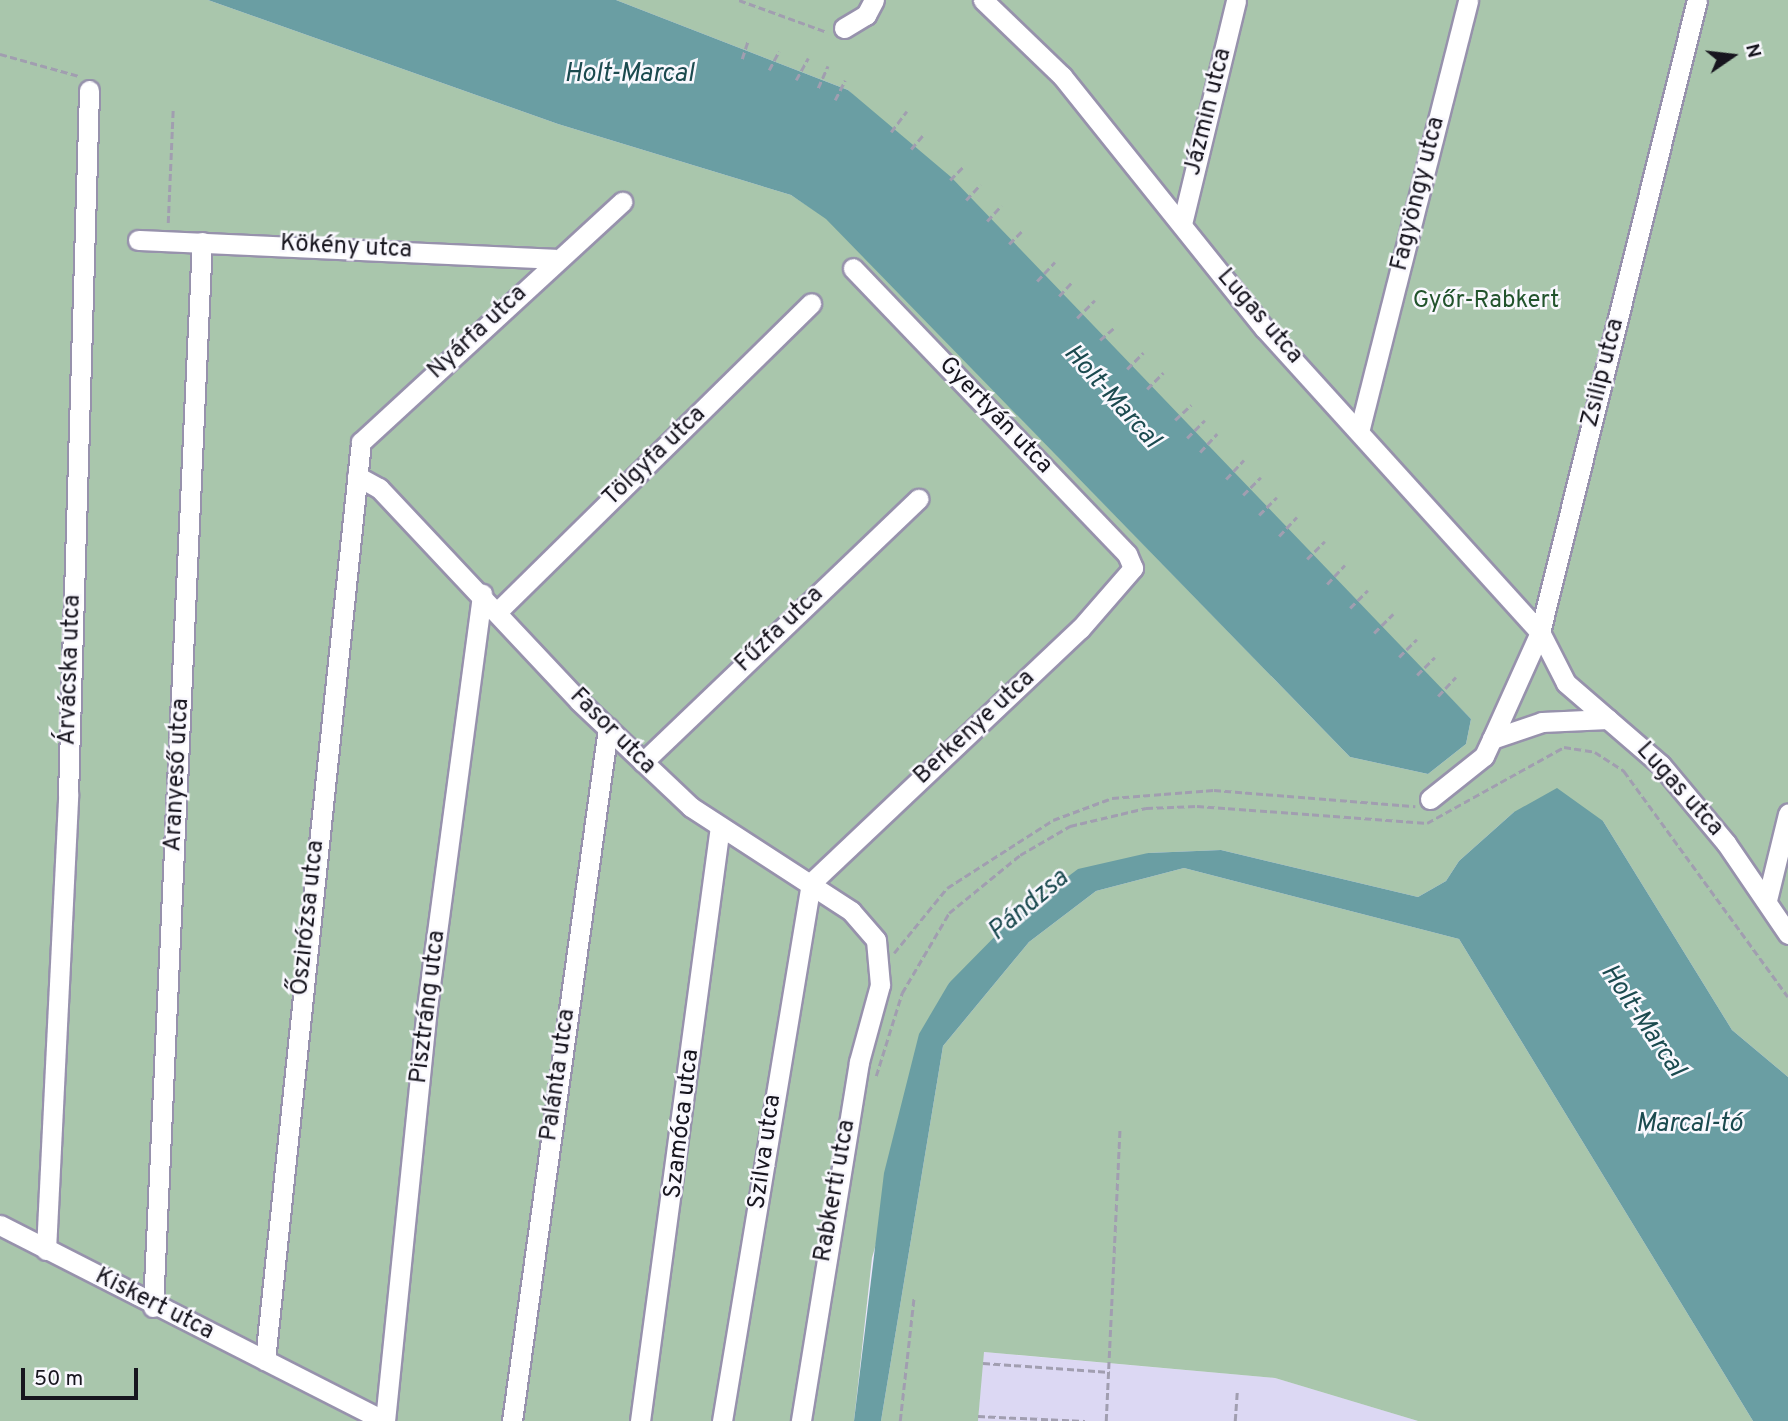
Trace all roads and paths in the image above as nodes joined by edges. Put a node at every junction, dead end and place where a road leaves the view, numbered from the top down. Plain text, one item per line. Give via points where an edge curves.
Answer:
1 (739, 0) edge
2 (874, 0) edge
3 (983, 0) edge
4 (1236, 0) edge
5 (1468, 0) edge
6 (1697, 0) edge
7 (844, 28) joint
8 (748, 41) dead end
9 (779, 51) dead end
10 (0, 54) edge
11 (808, 58) dead end
12 (742, 59) dead end
13 (828, 66) dead end
14 (769, 70) dead end
15 (796, 80) dead end
16 (845, 80) dead end
17 (818, 88) dead end
18 (89, 90) joint
19 (835, 100) dead end
20 (173, 109) dead end
21 (908, 111) dead end
22 (891, 132) dead end
23 (924, 134) dead end
24 (911, 149) dead end
25 (964, 166) dead end
26 (950, 180) dead end
27 (980, 186) dead end
28 (966, 200) dead end
29 (622, 202) dead end
30 (1001, 206) dead end
31 (987, 221) dead end
32 (1182, 225) junction
33 (1023, 230) dead end
34 (138, 240) dead end
35 (167, 240) junction
36 (202, 242) junction
37 (1009, 244) dead end
38 (555, 259) junction
39 (1055, 262) dead end
40 (853, 268) dead end
41 (1037, 281) dead end
42 (1072, 282) dead end
43 (1059, 296) dead end
44 (1095, 300) dead end
45 (811, 303) dead end
46 (1077, 318) dead end
47 (1115, 327) dead end
48 (1100, 340) dead end
49 (1143, 353) dead end
50 (1126, 369) dead end
51 (1163, 373) dead end
52 (1147, 389) dead end
53 (1191, 405) dead end
54 (1205, 420) dead end
55 (1175, 421) dead end
56 (1360, 428) junction
57 (1217, 434) dead end
58 (1187, 438) dead end
59 (1200, 452) dead end
60 (1244, 460) dead end
61 (357, 476) junction
62 (1261, 477) dead end
63 (1226, 479) dead end
64 (1244, 495) dead end
65 (1277, 497) dead end
66 (918, 499) dead end
67 (1259, 515) dead end
68 (1297, 517) dead end
69 (1279, 536) dead end
70 (1325, 541) dead end
71 (1307, 559) dead end
72 (1345, 565) dead end
73 (1133, 568) joint
74 (1327, 584) dead end
75 (1368, 590) dead end
76 (482, 594) junction
77 (1350, 608) dead end
78 (498, 611) junction
79 (1392, 614) dead end
80 (1540, 632) junction
81 (1374, 633) dead end
82 (1417, 639) dead end
83 (1399, 657) dead end
84 (1435, 657) dead end
85 (1417, 675) dead end
86 (1456, 677) dead end
87 (1438, 696) dead end
88 (1608, 719) junction
89 (607, 728) junction
90 (1492, 739) junction
91 (643, 762) junction
92 (1430, 799) joint
93 (1788, 814) edge
94 (720, 826) junction
95 (811, 883) junction
96 (1767, 900) junction
97 (1788, 934) edge
98 (882, 964) junction
99 (1788, 997) edge
100 (872, 1090) dead end
101 (1120, 1128) dead end
102 (0, 1225) edge
103 (46, 1250) junction
104 (914, 1297) dead end
105 (153, 1307) junction
106 (265, 1360) junction
107 (983, 1363) dead end
108 (1110, 1372) junction
109 (1237, 1391) dead end
110 (978, 1416) dead end
111 (385, 1421) edge
112 (512, 1421) edge
113 (640, 1421) edge
114 (722, 1421) edge
115 (801, 1421) edge
116 (900, 1421) edge
117 (1085, 1421) edge
118 (1106, 1421) edge
119 (1235, 1421) edge

1 - 7 path via 813,30
2 - 7 street via 866,15
3 - 32 street, Lugas utca via 1062,76
4 - 32 street, Jázmin utca
5 - 56 street, Fagyöngy utca
6 - 80 street, Zsilip utca
8 - 12 path
9 - 14 path
10 - 18 path via 78,75
11 - 15 path
13 - 17 path
16 - 19 path
18 - 103 street, Árvácska utca via 68,795
20 - 35 path
21 - 22 path
23 - 24 path
25 - 26 path
27 - 28 path
29 - 38 street, Nyárfa utca
30 - 31 path
32 - 56 street, Lugas utca via 1265,329
33 - 37 path
34 - 35 street, Kökény utca
35 - 36 street, Kökény utca
36 - 38 street, Kökény utca
36 - 105 street, Aranyeső utca
38 - 61 street, Nyárfa utca via 374,427 362,442
39 - 41 path
40 - 73 street, Gyertyán utca via 1127,554
42 - 43 path
44 - 46 path
45 - 78 street, Tölgyfa utca
47 - 48 path
49 - 50 path
51 - 52 path
53 - 55 path
54 - 58 path
56 - 80 street, Lugas utca
57 - 59 path
60 - 63 path
61 - 76 street, Fasor utca via 379,488
61 - 106 street, Őszirózsa utca
62 - 64 path
65 - 67 path
66 - 91 street, Fűzfa utca
68 - 69 path
70 - 71 path
72 - 74 path
73 - 95 street, Berkenye utca via 1080,629
75 - 77 path
76 - 78 street, Fasor utca
76 - 111 street, Pisztráng utca via 426,1015
78 - 89 street, Fasor utca
79 - 81 path
80 - 88 street, Lugas utca via 1566,683
80 - 90 street, Zsilip utca
82 - 83 path
84 - 85 path
86 - 87 path
88 - 90 street via 1542,722
88 - 96 street, Lugas utca via 1661,765
89 - 91 street, Fasor utca
89 - 112 street, Palánta utca
90 - 92 street via 1484,756
91 - 94 street, Fasor utca
92 - 98 path via 1415,806 1367,806 1169,791 1077,808 947,888
93 - 96 street
94 - 95 street, Fasor utca
94 - 113 street, Szamóca utca
95 - 98 street, Fasor utca via 866,926
95 - 114 street, Szilva utca
96 - 97 street, Lugas utca
98 - 115 street, Rabkerti utca via 837,1183
99 - 100 path via 1624,771 1595,751 1564,747 1427,823 1197,806 1146,808 1070,826 975,887 934,933 902,993
101 - 108 path
102 - 103 street, Kiskert utca
103 - 105 street, Kiskert utca
104 - 116 path
105 - 106 street, Kiskert utca
106 - 111 street, Kiskert utca
107 - 108 path
108 - 118 path
109 - 119 path
110 - 117 path

